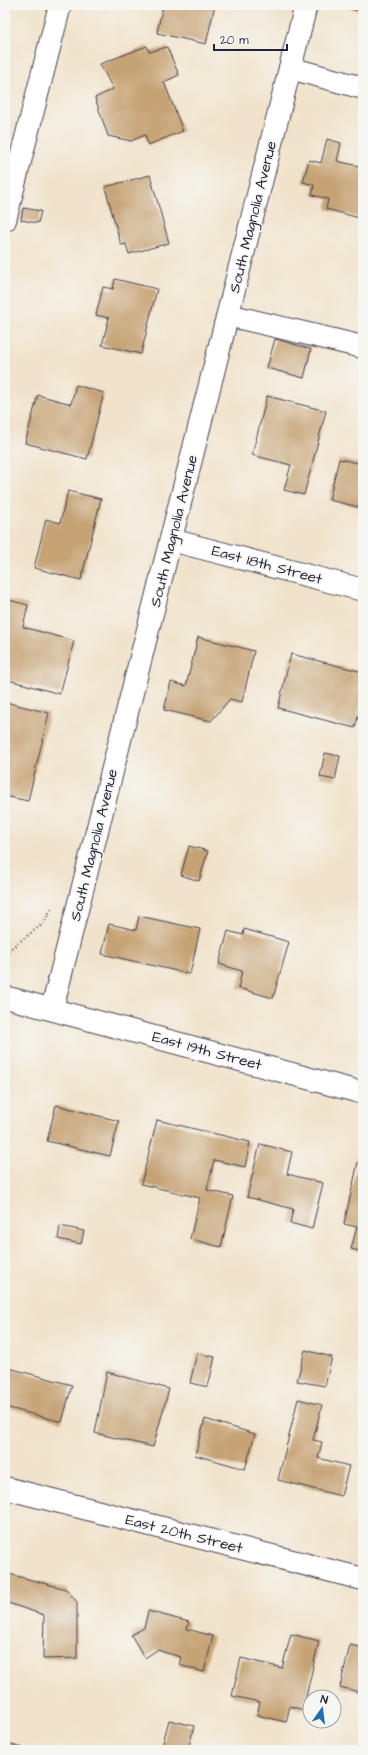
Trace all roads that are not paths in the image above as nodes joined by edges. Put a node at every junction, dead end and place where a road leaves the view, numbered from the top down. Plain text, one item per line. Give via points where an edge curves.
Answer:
1 (60, 5) edge
2 (306, 5) edge
3 (290, 68) junction
4 (363, 88) edge
5 (5, 220) edge
6 (228, 315) junction
7 (363, 347) edge
8 (171, 540) junction
9 (363, 590) edge
10 (5, 997) edge
11 (52, 1009) junction
12 (363, 1093) edge
13 (5, 1488) edge
14 (363, 1580) edge

1 - 5 street
2 - 3 street, South Magnolia Avenue
3 - 4 street
3 - 6 street, South Magnolia Avenue
6 - 7 street
6 - 8 street, South Magnolia Avenue
8 - 9 street, East 18th Street
8 - 11 street, South Magnolia Avenue
10 - 11 street
11 - 12 street, East 19th Street
13 - 14 street, East 20th Street

